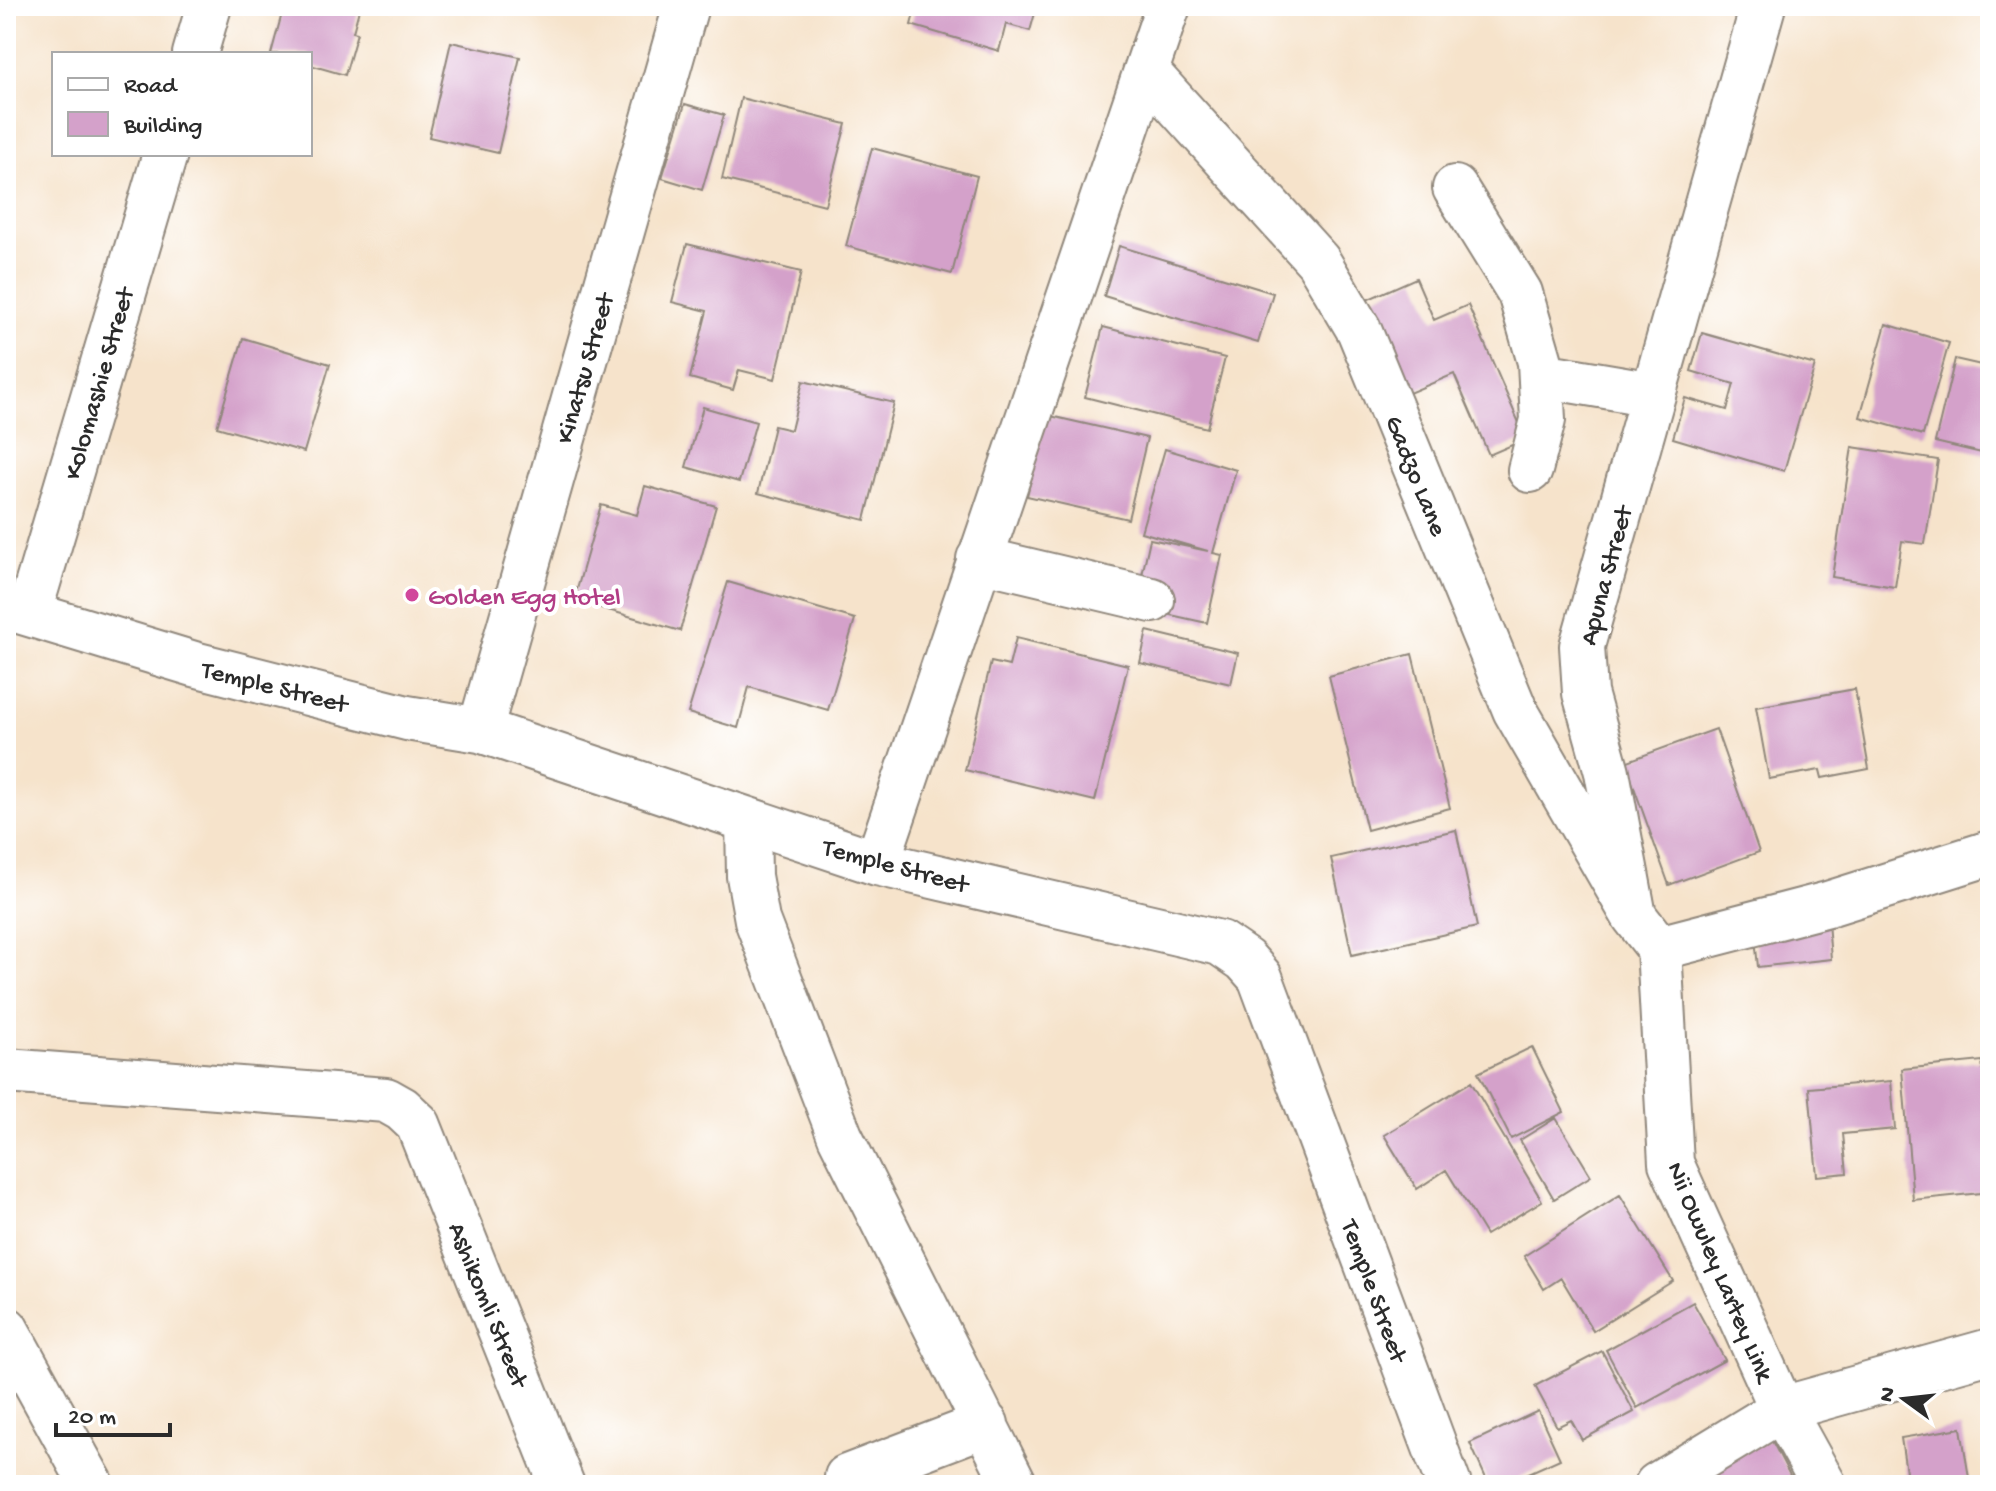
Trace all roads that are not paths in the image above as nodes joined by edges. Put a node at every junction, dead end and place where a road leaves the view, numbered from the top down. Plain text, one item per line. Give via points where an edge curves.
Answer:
1 (209, 6) edge
2 (686, 6) edge
3 (1168, 6) edge
4 (1763, 6) edge
5 (196, 52) edge
6 (1147, 72) junction
7 (164, 156) edge
8 (1455, 188) dead end
9 (1541, 375) junction
10 (1653, 394) junction
11 (1530, 470) dead end
12 (979, 559) junction
13 (1152, 600) dead end
14 (18, 610) edge
15 (480, 730) junction
16 (748, 820) junction
17 (1990, 853) edge
18 (877, 863) junction
19 (1646, 932) junction
20 (6, 1071) edge
21 (6, 1329) edge
22 (1990, 1351) edge
23 (1782, 1409) junction
24 (986, 1424) junction
25 (847, 1477) dead end
26 (92, 1485) edge
27 (562, 1485) edge
28 (1015, 1485) edge
29 (1449, 1485) edge
30 (1657, 1485) edge
31 (1824, 1485) edge

1 - 5 street
2 - 15 street, Kinatsu Street
3 - 6 street
4 - 10 street, Apuna Street
6 - 12 street
6 - 19 street, Gadzo Lane via 1318,261 1359,330 1515,710
7 - 14 street, Kolomashie Street
8 - 9 street via 1520,293
9 - 10 street
9 - 11 street via 1543,420
10 - 19 street, Apuna Street via 1582,646 1585,693
12 - 13 street
12 - 18 street
14 - 15 street, Temple Street via 194,664 407,718
15 - 16 street, Temple Street
16 - 18 street, Temple Street
16 - 24 street via 749,876 757,920 840,1136
17 - 19 street via 1828,904
18 - 29 street, Temple Street via 1220,943 1245,960 1260,977
19 - 23 street, Nii Owuley Lartey Link via 1671,1163
20 - 27 street, Ashikomli Street via 386,1100 402,1109 418,1124
21 - 26 street
22 - 23 street
23 - 30 street
23 - 31 street, Nii Owuley Lartey Link
24 - 25 street
24 - 28 street

